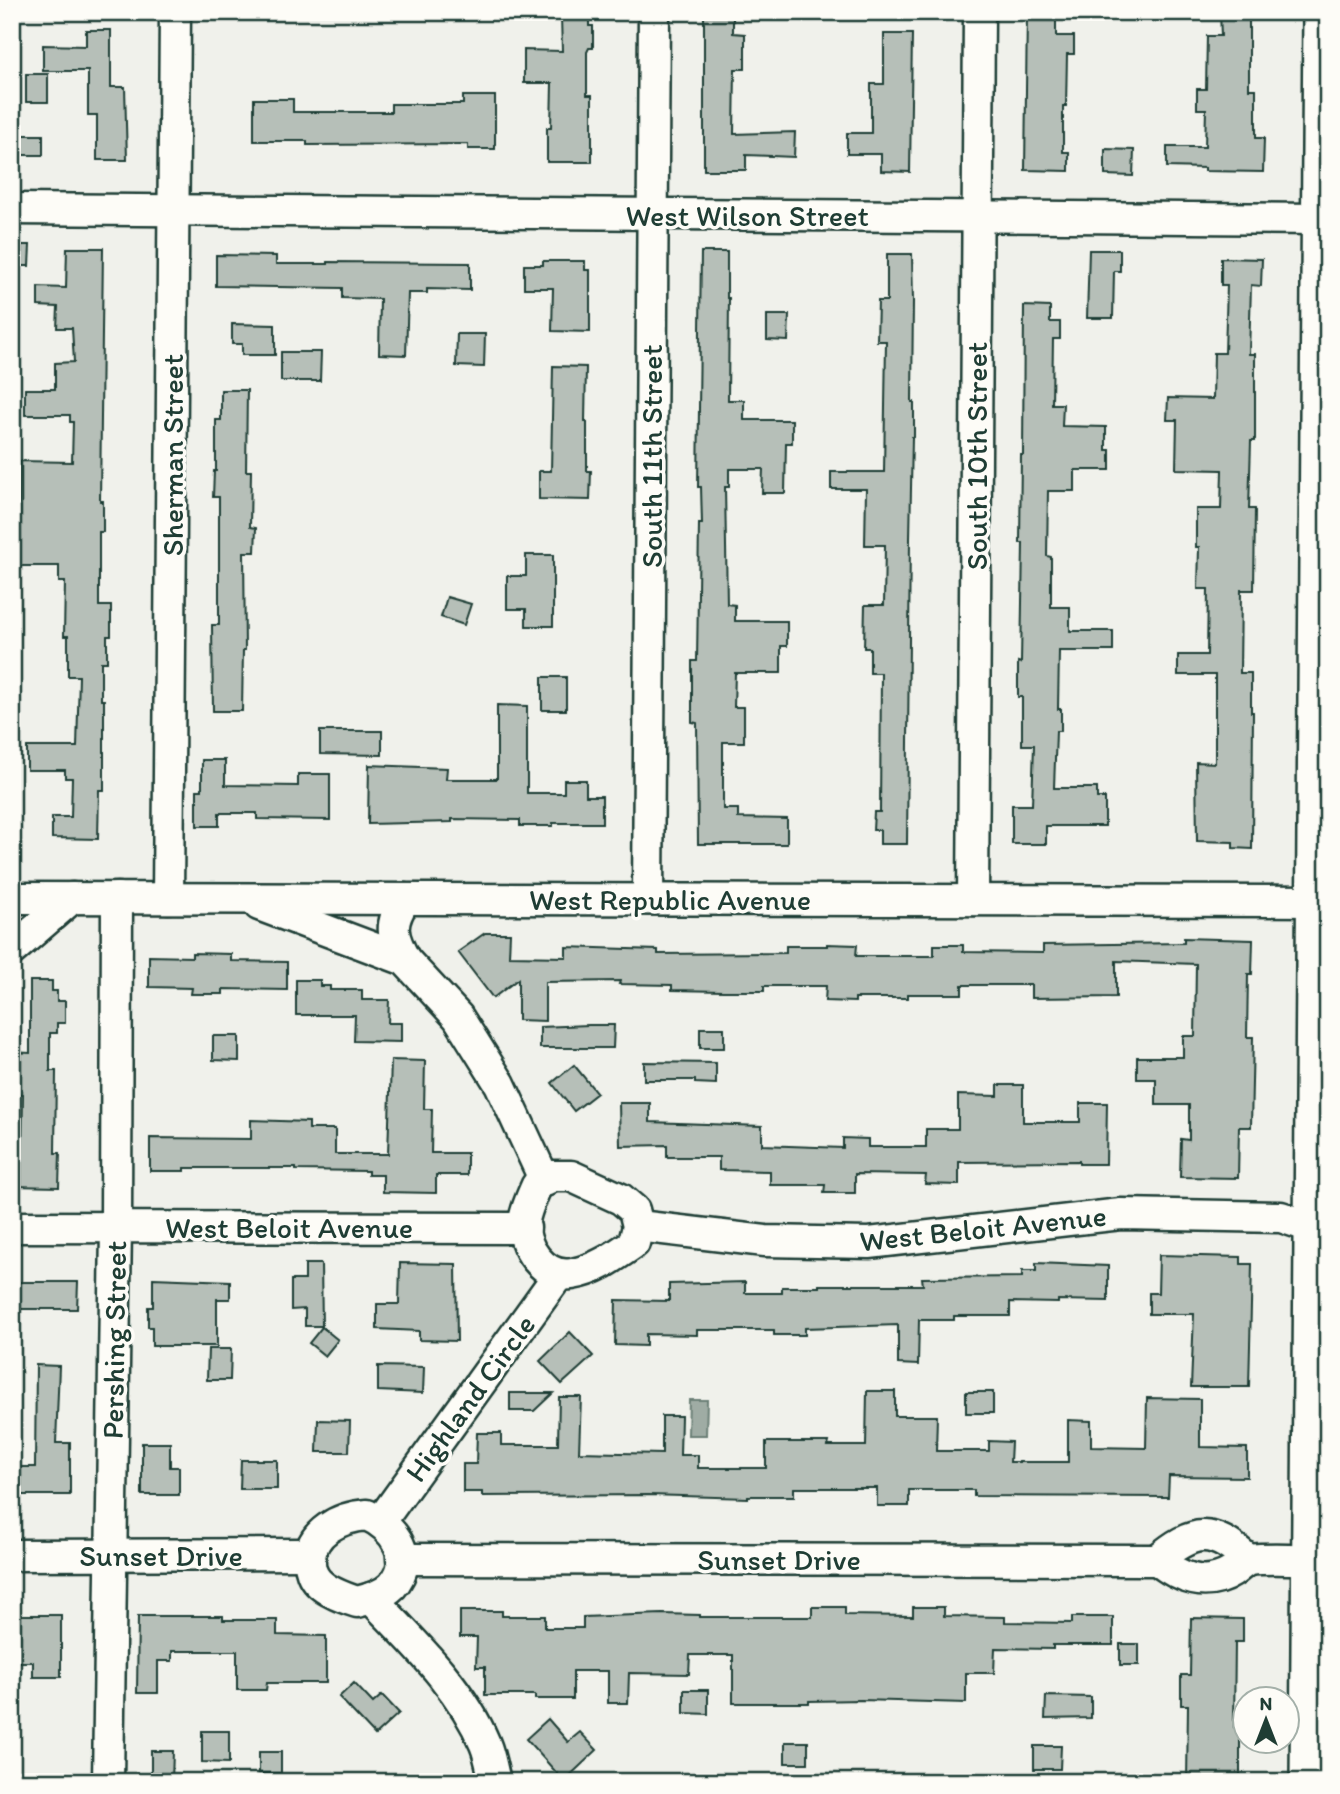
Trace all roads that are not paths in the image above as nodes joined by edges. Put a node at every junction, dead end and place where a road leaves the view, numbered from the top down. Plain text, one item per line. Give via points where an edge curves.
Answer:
1 (175, 12) edge
2 (654, 12) edge
3 (979, 12) edge
4 (1322, 12) edge
5 (12, 209) edge
6 (174, 211) junction
7 (653, 214) junction
8 (977, 216) junction
9 (1321, 219) junction
10 (12, 898) edge
11 (72, 898) junction
12 (117, 898) junction
13 (169, 898) junction
14 (241, 898) junction
15 (405, 898) junction
16 (648, 899) junction
17 (972, 900) junction
18 (1322, 900) edge
19 (12, 950) edge
20 (405, 960) junction
21 (1321, 1060) edge
22 (545, 1181) junction
23 (638, 1226) junction
24 (12, 1227) edge
25 (116, 1227) junction
26 (525, 1228) junction
27 (1321, 1228) edge
28 (559, 1274) junction
29 (1320, 1393) edge
30 (381, 1521) junction
31 (309, 1554) junction
32 (12, 1555) edge
33 (110, 1556) junction
34 (402, 1559) junction
35 (1157, 1560) junction
36 (1248, 1560) junction
37 (1319, 1560) edge
38 (370, 1598) junction
39 (107, 1782) edge
40 (495, 1782) edge
41 (1310, 1782) edge

1 - 6 street, Sherman Street
2 - 7 street, South 11th Street
3 - 8 street, South 10th Street
4 - 9 main road
5 - 6 street, West Wilson Street
6 - 7 street, West Wilson Street
6 - 13 street, Sherman Street
7 - 8 street, West Wilson Street
7 - 16 street, South 11th Street
8 - 9 street, West Wilson Street
8 - 17 street, South 10th Street
9 - 18 main road
10 - 11 street, West Republic Avenue
11 - 12 street, West Republic Avenue
11 - 19 street
12 - 13 street, West Republic Avenue
12 - 25 street, Pershing Street
13 - 14 street, West Republic Avenue
14 - 15 street, West Republic Avenue
14 - 20 street
15 - 16 street, West Republic Avenue
15 - 20 street via 393,926
16 - 17 street, West Republic Avenue
17 - 18 street, West Republic Avenue
18 - 21 main road
20 - 22 street via 458,1017 500,1084
21 - 27 main road
22 - 23 street via 552,1176 571,1176 613,1195 634,1210
22 - 26 street via 537,1185
23 - 27 street, West Beloit Avenue via 765,1241 869,1243 1121,1214 1281,1217
23 - 28 street via 634,1243 601,1265
24 - 25 street, West Beloit Avenue
25 - 26 street, West Beloit Avenue
25 - 33 street, Pershing Street
26 - 28 street via 533,1255
27 - 29 main road
28 - 30 street, Highland Circle
29 - 37 main road
30 - 31 street via 367,1515 338,1522 314,1539
30 - 34 street via 392,1531
31 - 33 street, Sunset Drive
31 - 38 street via 310,1569 318,1582 357,1602
32 - 33 street, Sunset Drive
33 - 39 street, Pershing Street
34 - 35 street, Sunset Drive
34 - 38 street via 392,1586
35 - 36 street, Sunset Drive via 1170,1571 1200,1581 1214,1580
35 - 36 street via 1173,1546 1203,1536 1218,1538
36 - 37 street
37 - 41 main road
38 - 40 street via 459,1697 486,1745

